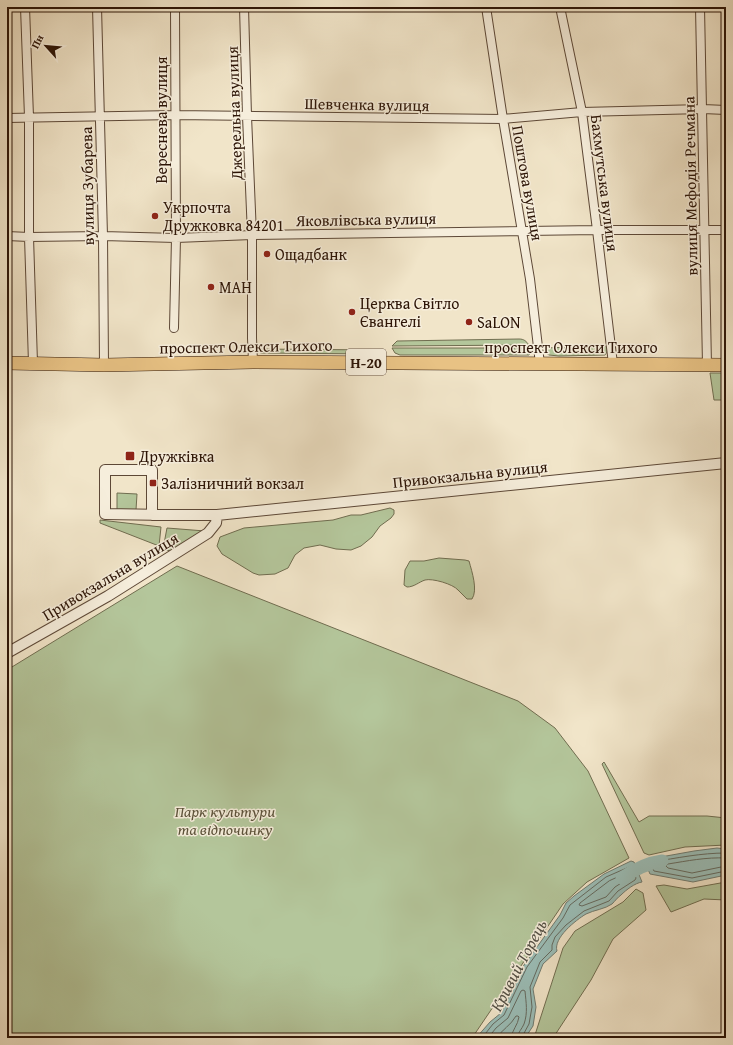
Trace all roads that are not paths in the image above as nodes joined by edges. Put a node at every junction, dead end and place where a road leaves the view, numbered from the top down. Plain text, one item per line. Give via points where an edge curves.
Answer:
1 (24, 7) edge
2 (97, 7) edge
3 (175, 7) edge
4 (244, 7) edge
5 (486, 7) edge
6 (560, 7) edge
7 (700, 7) edge
8 (703, 109) junction
9 (726, 110) edge
10 (582, 112) junction
11 (175, 115) junction
12 (100, 116) junction
13 (247, 116) junction
14 (29, 117) junction
15 (7, 118) edge
16 (503, 119) junction
17 (597, 230) junction
18 (704, 230) junction
19 (726, 230) edge
20 (522, 231) junction
21 (252, 235) junction
22 (7, 236) edge
23 (103, 236) junction
24 (30, 237) junction
25 (176, 238) junction
26 (174, 328) dead end
27 (253, 362) junction
28 (7, 363) edge
29 (33, 363) junction
30 (540, 364) junction
31 (612, 364) junction
32 (104, 365) junction
33 (707, 365) junction
34 (726, 365) edge
35 (726, 463) edge
36 (152, 515) junction
37 (217, 515) junction
38 (7, 653) edge

1 - 14 street
2 - 12 street, вулиця Зубарева
3 - 11 street, Вереснева вулиця
4 - 13 street, Джерельна вулиця
5 - 16 street, Поштова вулиця
6 - 10 street, Бахмутська вулиця
7 - 8 street, вулиця Мефодія Речмана
8 - 9 street, Шевченка вулиця
8 - 10 street, Шевченка вулиця
8 - 18 street, вулиця Мефодія Речмана
10 - 16 street, Шевченка вулиця
10 - 17 street, Бахмутська вулиця
11 - 12 street, Шевченка вулиця
11 - 13 street, Шевченка вулиця
11 - 25 street, Вереснева вулиця
12 - 14 street, Шевченка вулиця
12 - 23 street, вулиця Зубарева
13 - 16 street, Шевченка вулиця
13 - 21 street, Джерельна вулиця
14 - 15 street, Шевченка вулиця
14 - 24 street
16 - 20 street, Поштова вулиця
17 - 18 street, Яковлівська вулиця
17 - 20 street, Яковлівська вулиця
17 - 31 street, Бахмутська вулиця
18 - 19 street, Яковлівська вулиця
18 - 33 street, вулиця Мефодія Речмана
20 - 21 street, Яковлівська вулиця
20 - 30 street, Поштова вулиця
21 - 25 street, Яковлівська вулиця
21 - 27 street, Джерельна вулиця
22 - 24 street, Яковлівська вулиця
23 - 24 street, Яковлівська вулиця
23 - 25 street, Яковлівська вулиця
23 - 32 street, вулиця Зубарева
24 - 29 street
25 - 26 street, Вереснева вулиця
27 - 30 main road, проспект Олекси Тихого / Н-20
27 - 32 main road, проспект Олекси Тихого / Н-20
28 - 29 main road, проспект Олекси Тихого / Н-20
29 - 32 main road, проспект Олекси Тихого / Н-20
30 - 31 main road, проспект Олекси Тихого / Н-20
31 - 33 main road, проспект Олекси Тихого / Н-20
33 - 34 main road, проспект Олекси Тихого / Н-20
35 - 37 street, Привокзальна вулиця
36 - 36 street, Привокзальна вулиця via 152,470 105,470 105,514
36 - 37 street, Привокзальна вулиця
37 - 38 street, Привокзальна вулиця via 216,523 208,533 108,596

